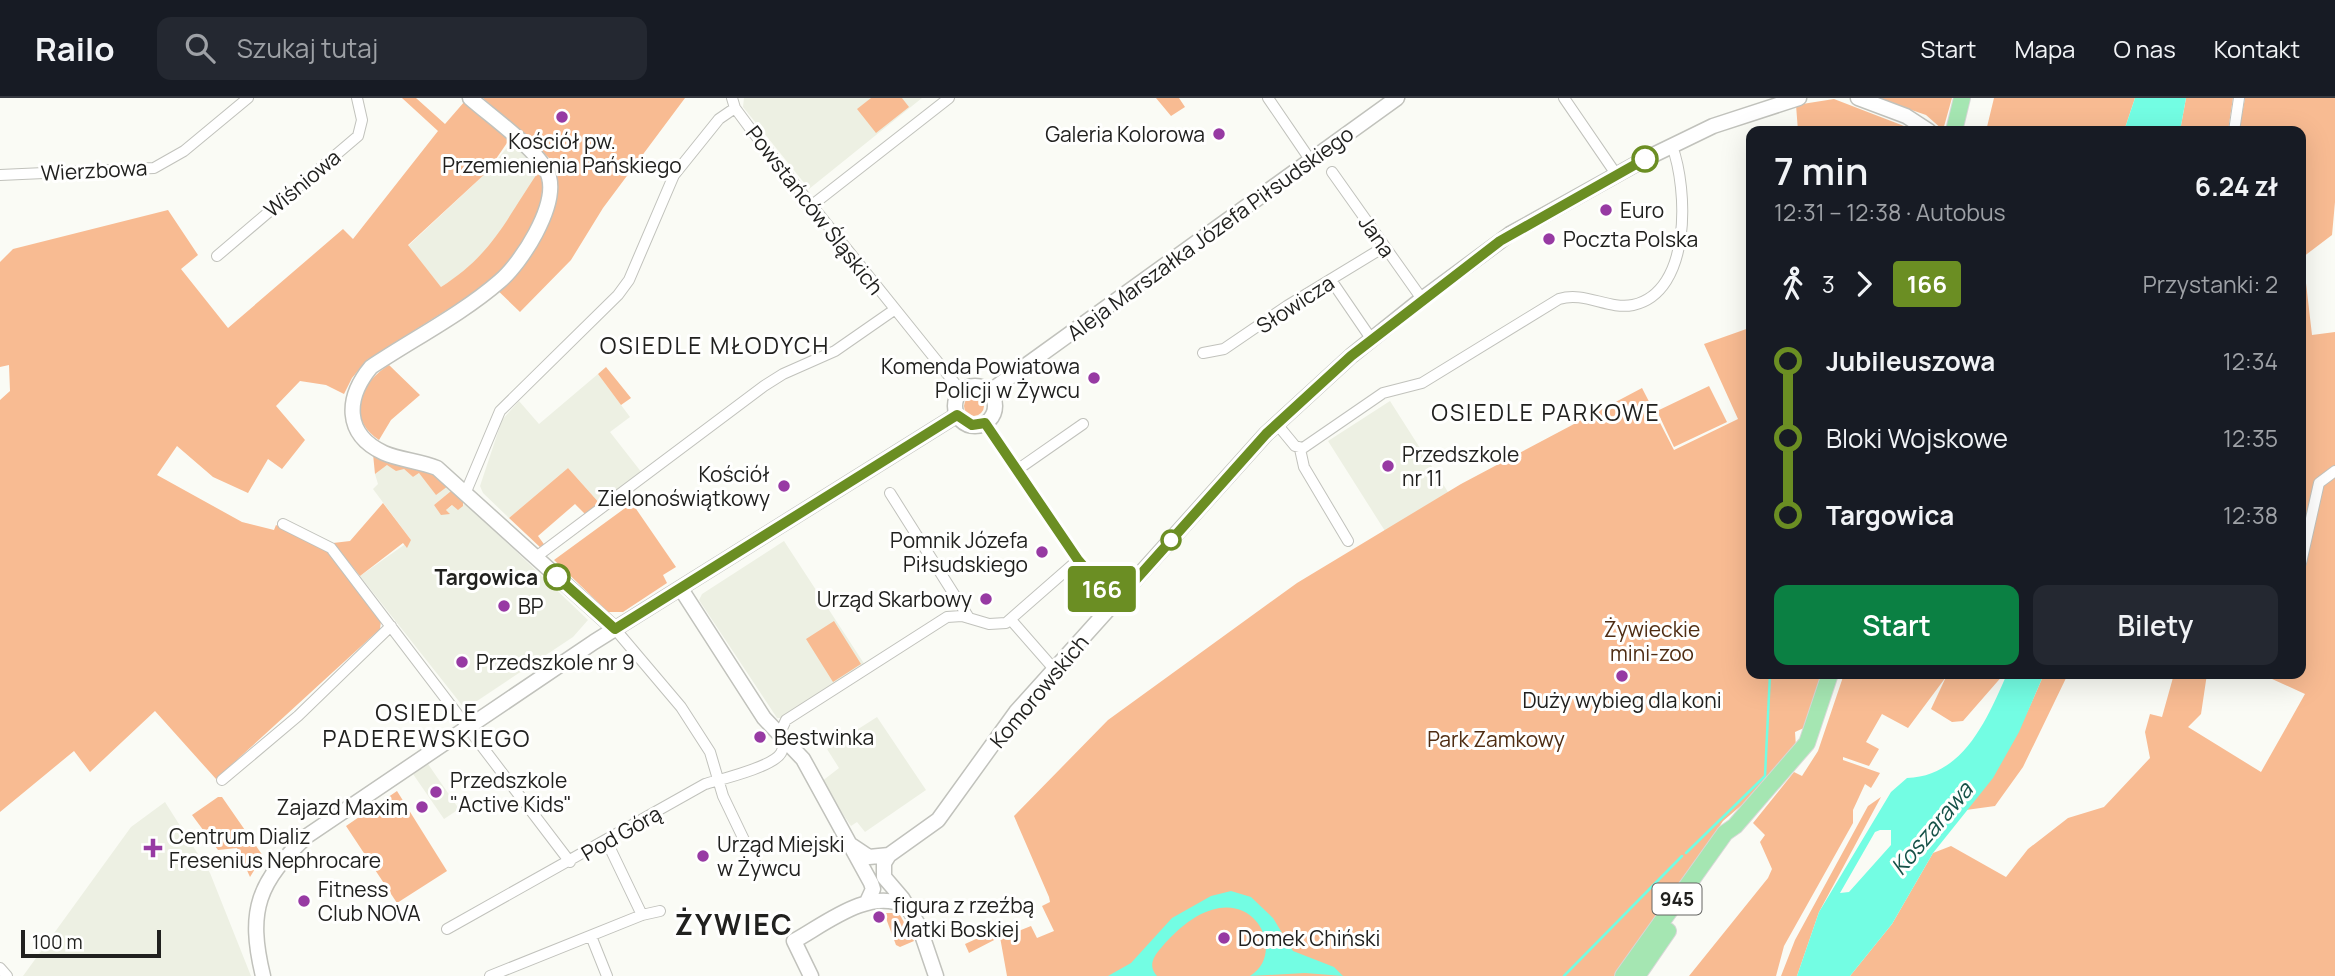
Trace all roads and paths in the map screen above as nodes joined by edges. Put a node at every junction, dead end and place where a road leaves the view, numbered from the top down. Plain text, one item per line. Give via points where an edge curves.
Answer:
1 (248, 98) edge
2 (357, 98) edge
3 (470, 98) edge
4 (948, 98) edge
5 (1268, 98) edge
6 (1396, 98) edge
7 (1564, 98) edge
8 (1799, 98) edge
9 (1858, 98) edge
10 (1962, 98) edge
11 (2239, 98) edge
12 (734, 103) edge
13 (1921, 126) edge
14 (1955, 126) edge
15 (2235, 126) edge
16 (1672, 146) junction
17 (1311, 161) junction
18 (1332, 172) dead end
19 (1616, 174) junction
20 (0, 175) edge
21 (811, 206) junction
22 (1384, 247) junction
23 (217, 256) dead end
24 (1331, 280) junction
25 (1422, 299) junction
26 (894, 310) junction
27 (1372, 340) junction
28 (1203, 353) dead end
29 (961, 391) junction
30 (989, 391) junction
31 (957, 415) junction
32 (985, 423) junction
33 (1276, 423) junction
34 (1083, 424) dead end
35 (1300, 449) junction
36 (1017, 470) junction
37 (2335, 471) edge
38 (890, 493) dead end
39 (465, 494) junction
40 (284, 524) dead end
41 (1348, 541) dead end
42 (2306, 541) edge
43 (536, 558) junction
44 (1078, 560) junction
45 (681, 589) junction
46 (1115, 603) junction
47 (969, 618) junction
48 (1011, 620) junction
49 (391, 626) junction
50 (615, 629) junction
51 (1054, 669) junction
52 (1828, 679) edge
53 (468, 725) junction
54 (782, 734) junction
55 (222, 780) dead end
56 (719, 780) junction
57 (1735, 826) junction
58 (607, 842) junction
59 (848, 843) junction
60 (889, 855) junction
61 (570, 862) junction
62 (757, 867) dead end
63 (867, 902) junction
64 (905, 906) junction
65 (660, 911) dead end
66 (642, 915) junction
67 (447, 929) dead end
68 (591, 936) junction
69 (0, 968) edge
70 (7, 976) edge
71 (263, 976) edge
72 (491, 976) edge
73 (607, 976) edge
74 (811, 976) edge
75 (936, 976) edge
76 (1623, 976) edge
77 (1637, 976) edge

1 - 20 street, Wierzbowa via 184,151 154,168
2 - 23 street, Wiśniowa via 362,120 358,136
3 - 39 street via 544,168 550,191 544,215 502,280 371,367 358,383 351,412 358,430 373,447 437,468
4 - 21 street
5 - 17 street
6 - 17 street, Aleja Marszałka Józefa Piłsudskiego
7 - 19 street
8 - 16 street, Komorowskich
9 - 13 street
10 - 14 main road
11 - 15 street
12 - 21 street, Powstańców Śląskich
12 - 39 street, Powstańców Śląskich via 674,175 629,280 618,295 500,411
16 - 19 street, Komorowskich
16 - 35 street via 1682,190 1676,259 1660,292 1623,306 1580,296 1559,299 1430,379 1383,393
17 - 30 street, Aleja Marszałka Józefa Piłsudskiego
18 - 22 street, Jana
19 - 25 street, Komorowskich via 1510,234
21 - 26 street, Powstańców Śląskich
22 - 24 street, Słowicza
22 - 25 street, Jana
24 - 27 street
24 - 28 street, Słowicza via 1224,349
25 - 27 street, Komorowskich
26 - 29 street, Powstańców Śląskich
26 - 43 street via 835,351 764,386
27 - 33 street, Komorowskich
29 - 30 street via 975,386
29 - 31 street via 955,402
30 - 32 street via 994,412
31 - 32 street via 972,425
31 - 45 street
32 - 36 street
33 - 35 street
33 - 46 street, Komorowskich
34 - 36 street
35 - 41 street via 1304,467
36 - 44 street
37 - 42 street via 2319,483
38 - 47 street
39 - 43 street
40 - 49 street via 331,548
43 - 50 street
44 - 46 street
44 - 48 street
45 - 50 street
45 - 54 street via 764,718
46 - 51 street, Komorowskich
47 - 48 street via 989,624
47 - 54 street via 954,616 937,624 786,720
48 - 51 street
49 - 53 street
49 - 55 street via 298,716
50 - 53 street
50 - 56 street via 687,716 715,762
51 - 60 street, Komorowskich via 1016,712 946,812
52 - 57 main road, 945 via 1807,743
53 - 61 street
53 - 71 street via 334,815 275,868 264,886 254,921
54 - 56 street, Pod Górą via 783,749 778,757
54 - 59 street via 803,759
56 - 58 street, Pod Górą
56 - 62 street
57 - 76 main road, 945 via 1725,833
57 - 77 main road, 945 via 1730,841
58 - 61 street, Pod Górą
58 - 66 street
59 - 60 street via 869,857
59 - 63 street via 873,889
60 - 64 street via 884,877
61 - 67 street, Pod Górą
63 - 64 street via 889,899
63 - 74 street via 794,941
64 - 75 street via 926,943
65 - 66 street
66 - 68 street
68 - 72 street
68 - 73 street
69 - 70 street

